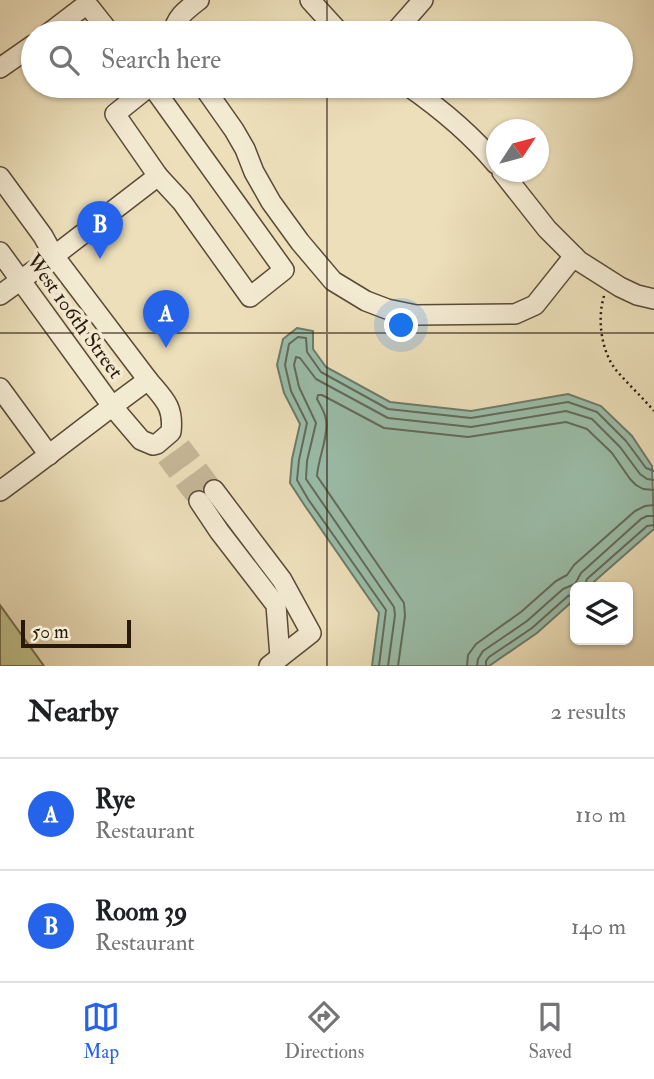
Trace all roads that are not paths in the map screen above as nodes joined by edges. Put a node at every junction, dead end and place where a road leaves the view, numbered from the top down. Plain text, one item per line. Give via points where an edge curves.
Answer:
1 (199, 0) edge
2 (310, 0) edge
3 (423, 0) edge
4 (86, 2) edge
5 (63, 21) edge
6 (101, 21) edge
7 (176, 21) edge
8 (329, 21) edge
9 (405, 21) edge
10 (21, 53) edge
11 (0, 68) edge
12 (136, 98) edge
13 (160, 98) edge
14 (211, 98) edge
15 (424, 98) edge
16 (486, 152) edge
17 (158, 176) junction
18 (0, 177) edge
19 (510, 182) edge
20 (0, 252) edge
21 (54, 256) junction
22 (573, 256) junction
23 (21, 281) junction
24 (0, 295) edge
25 (654, 299) edge
26 (148, 380) junction
27 (0, 388) edge
28 (113, 406) junction
29 (49, 455) junction
30 (0, 491) edge
31 (275, 662) edge

1 - 7 street
2 - 8 street
3 - 9 street
4 - 5 street
4 - 6 street
10 - 11 street
12 - 17 street via 115,114
13 - 17 street via 284,270 250,297
14 - 22 street via 300,243 333,281 366,301 416,315 515,314 534,305
15 - 16 street
17 - 21 street
18 - 21 street
19 - 22 street
20 - 23 street, West 106th Street
21 - 23 street
21 - 26 street
22 - 25 street via 609,280
23 - 24 street
23 - 28 street, West 106th Street
26 - 28 street
26 - 28 street, West 106th Street via 173,417 169,445 141,440
27 - 29 street
28 - 29 street
29 - 30 street
31 - 31 street via 311,633 282,580 212,504 276,605

